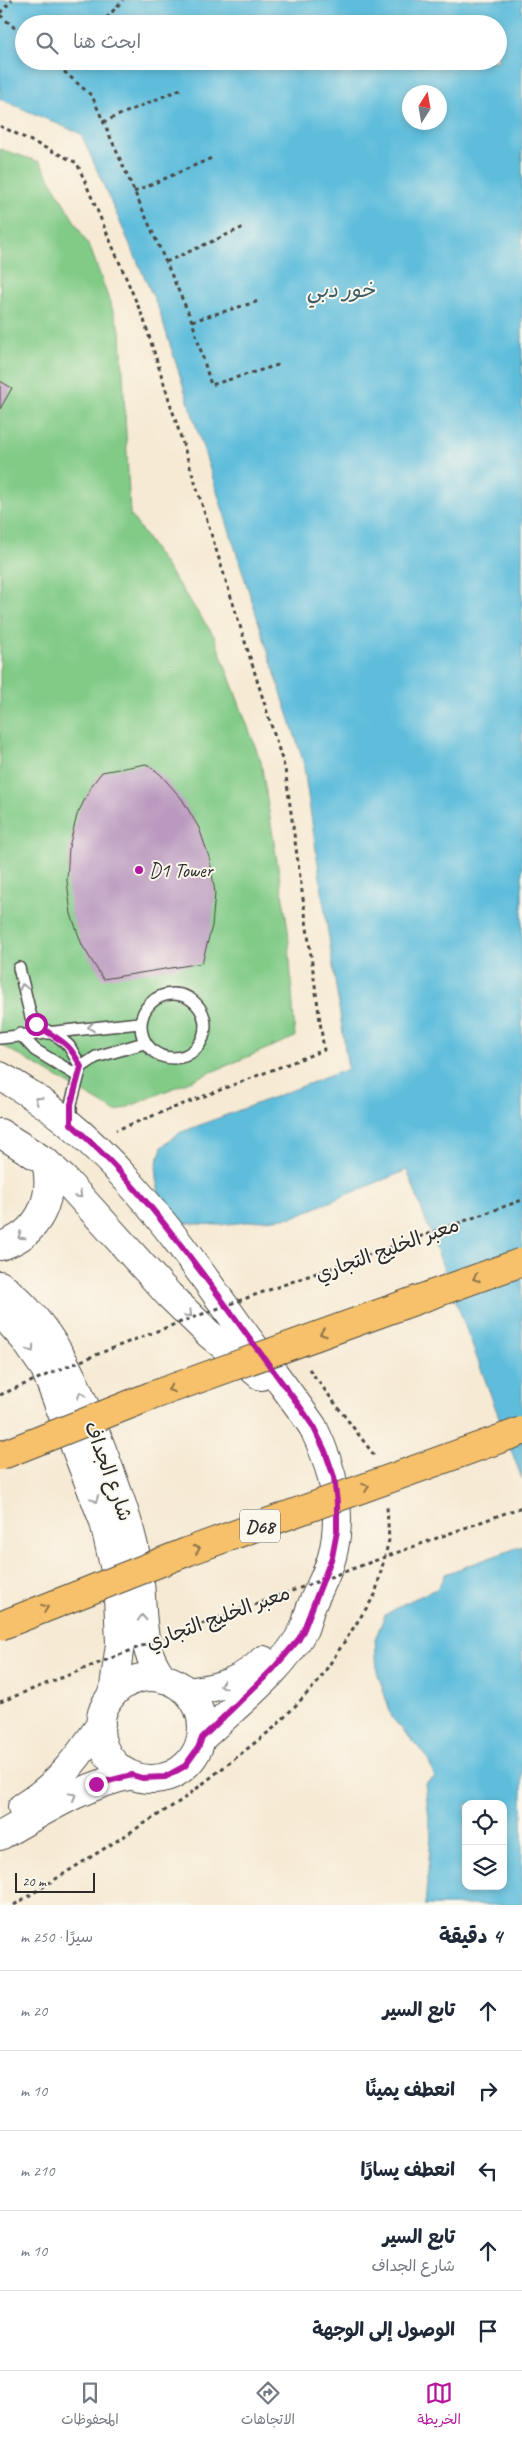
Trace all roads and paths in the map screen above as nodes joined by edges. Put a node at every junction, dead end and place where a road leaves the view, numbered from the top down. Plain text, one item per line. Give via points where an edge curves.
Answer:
1 (12, 0) edge
2 (123, 0) edge
3 (0, 14) edge
4 (110, 15) edge
5 (15, 28) edge
6 (62, 70) edge
7 (183, 88) dead end
8 (103, 122) junction
9 (0, 126) edge
10 (214, 157) dead end
11 (134, 192) junction
12 (244, 227) dead end
13 (166, 262) junction
14 (259, 301) dead end
15 (192, 321) junction
16 (278, 365) dead end
17 (19, 968) dead end
18 (139, 1023) junction
19 (49, 1031) junction
20 (20, 1034) junction
21 (0, 1038) edge
22 (144, 1043) junction
23 (80, 1072) junction
24 (0, 1076) edge
25 (110, 1123) dead end
26 (116, 1130) junction
27 (0, 1132) edge
28 (80, 1132) junction
29 (122, 1137) dead end
30 (46, 1162) junction
31 (522, 1200) edge
32 (0, 1246) edge
33 (522, 1262) edge
34 (0, 1286) edge
35 (242, 1292) dead end
36 (249, 1299) dead end
37 (0, 1312) edge
38 (304, 1363) dead end
39 (0, 1395) edge
40 (298, 1404) junction
41 (522, 1431) edge
42 (0, 1456) edge
43 (376, 1464) dead end
44 (387, 1502) dead end
45 (522, 1507) edge
46 (310, 1608) junction
47 (0, 1626) edge
48 (164, 1678) junction
49 (188, 1692) junction
50 (113, 1694) junction
51 (0, 1702) edge
52 (100, 1724) junction
53 (202, 1738) junction
54 (132, 1775) junction
55 (0, 1819) edge
56 (0, 1836) edge
57 (14, 1905) edge

1 - 3 path
2 - 4 path
3 - 5 path
6 - 8 path via 92,96
7 - 8 path
8 - 11 path
9 - 26 path via 77,163 144,320 285,769 324,1050
10 - 11 path
11 - 13 path
12 - 13 path
13 - 15 path
14 - 15 path
15 - 16 path via 211,384
19 -> 17 lane via 31,1017
18 -> 19 lane
18 - 22 lane
18 - 22 lane via 150,1002 172,993 195,1002 205,1024 204,1036 198,1047 176,1059 164,1058
19 - 20 lane
19 - 23 lane via 69,1046
20 - 21 lane
20 - 23 lane via 35,1050
22 - 23 lane via 96,1057
23 - 28 lane via 71,1104
28 -> 24 street via 39,1100
25 - 26 path
26 - 28 path
26 - 29 path
27 - 30 street
28 - 40 street via 166,1228
30 -> 32 street via 49,1191 37,1222 25,1234
30 -> 40 street via 209,1334
31 - 39 path, معبر الخليج التجاري, bridge via 206,1313
33 -> 42 highway, bridge via 151,1396
48 -> 34 street, شارع الجداف via 145,1647 138,1569 124,1507 76,1384 62,1357 32,1314
35 - 36 path
37 -> 50 street, شارع الجداف via 45,1369 104,1522 118,1595 120,1644
38 - 43 path via 374,1454
40 - 46 street via 325,1451 334,1477 337,1503 337,1531 332,1557
47 -> 41 highway, D68, bridge via 190,1551
44 - 57 path via 389,1540 375,1595 318,1682 275,1727 182,1800
45 - 51 path, معبر الخليج التجاري, bridge via 161,1638
46 -> 49 street via 290,1625 260,1663 242,1676 222,1686
46 - 53 street via 299,1639 280,1662
48 - 49 street
48 - 50 street via 136,1680
49 - 53 street via 201,1718
50 - 52 street
52 - 54 street via 101,1736 111,1759
52 - 55 street via 76,1760 57,1781 35,1799
53 - 54 street via 192,1758 175,1773 154,1778
56 -> 54 street via 96,1784

